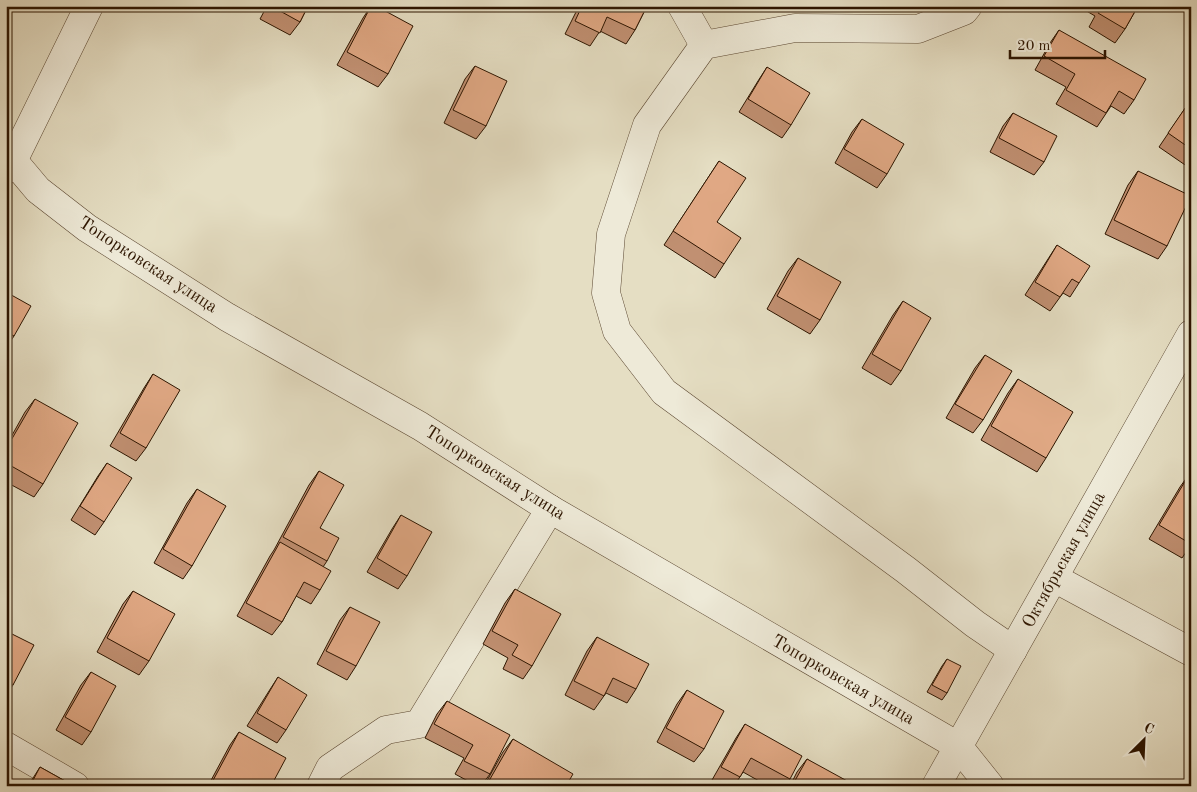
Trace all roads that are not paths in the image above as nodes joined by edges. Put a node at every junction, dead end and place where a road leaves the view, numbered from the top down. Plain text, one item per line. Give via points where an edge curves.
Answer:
1 (88, 6) edge
2 (682, 6) edge
3 (968, 6) edge
4 (704, 45) junction
5 (9, 161) edge
6 (1191, 334) edge
7 (550, 509) junction
8 (1054, 578) junction
9 (1013, 650) junction
10 (1191, 652) edge
11 (6, 746) edge
12 (958, 746) junction
13 (75, 786) edge
14 (321, 786) edge
15 (936, 786) edge
16 (990, 786) edge

1 - 5 street
2 - 4 street
3 - 4 street via 964,11 918,29 795,28
4 - 9 street via 647,125 611,234 606,292 616,331 664,392
5 - 7 street, Топорковская улица via 38,190 87,228 227,317 420,426
6 - 8 street, Октябрьская улица
7 - 12 street, Топорковская улица
7 - 14 street via 419,724 386,730 330,768
8 - 9 street, Октябрьская улица
8 - 10 street
9 - 12 street, Октябрьская улица
11 - 13 street
12 - 15 street, Октябрьская улица
12 - 16 street, Топорковская улица

